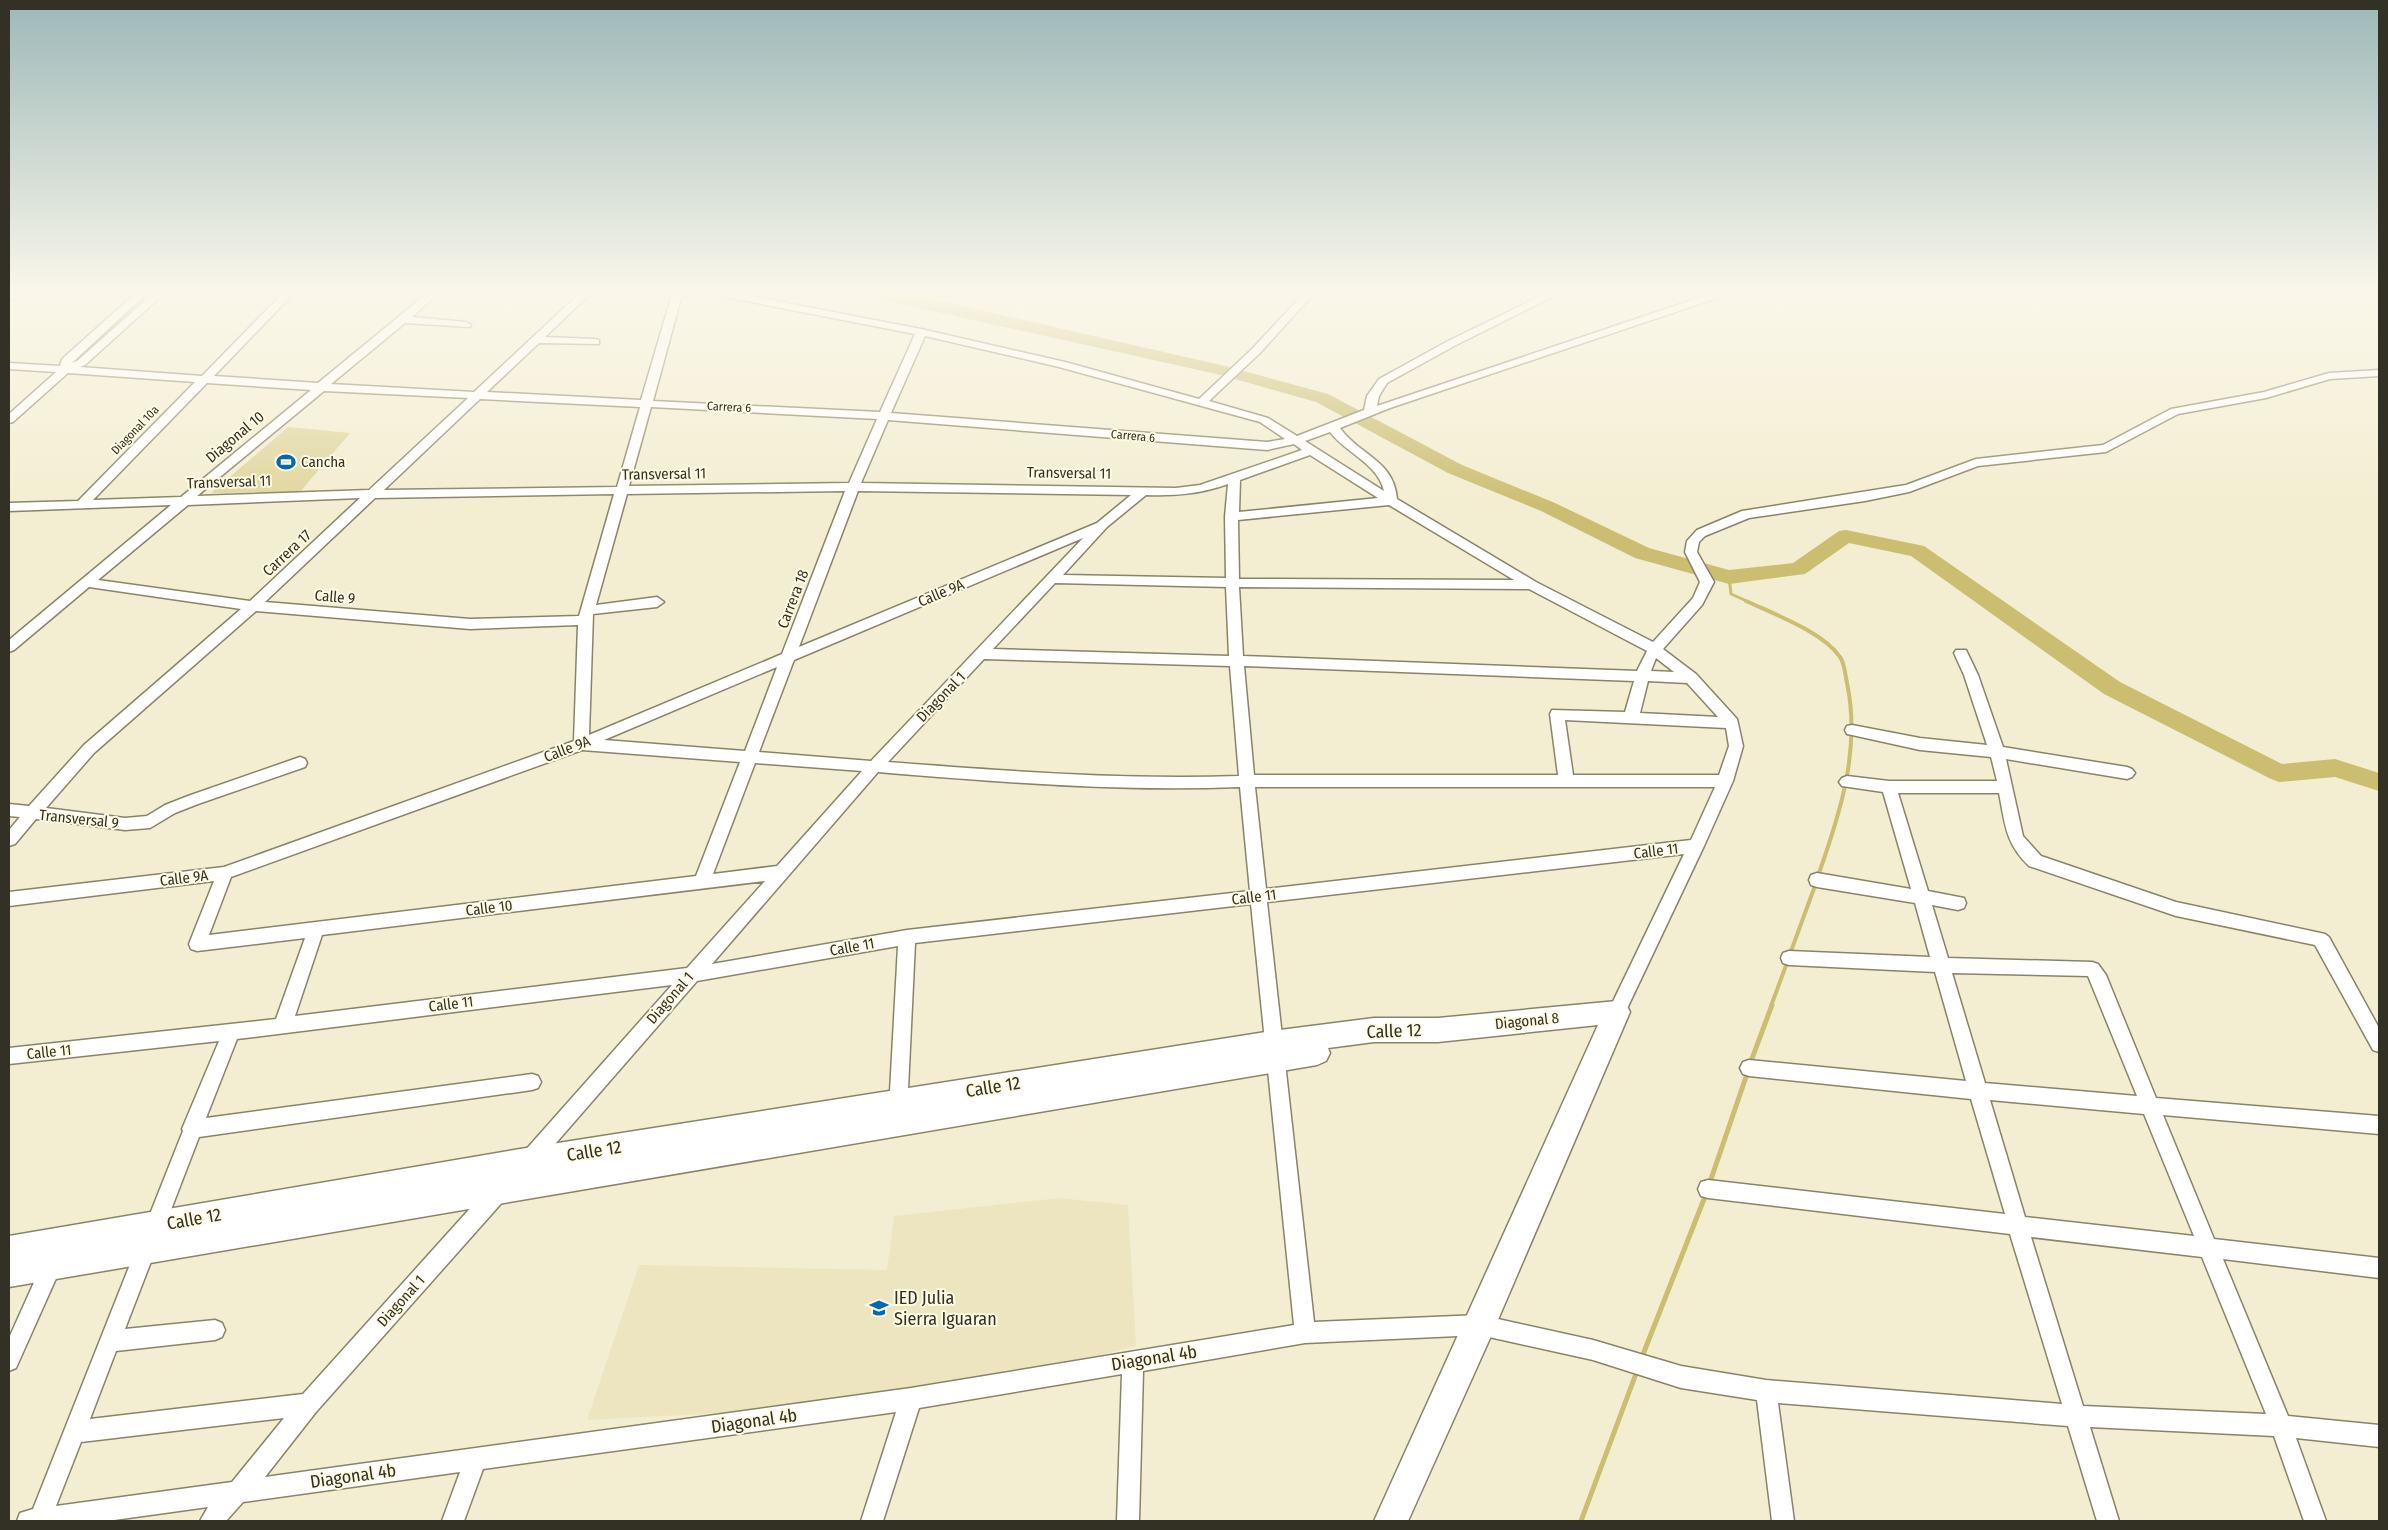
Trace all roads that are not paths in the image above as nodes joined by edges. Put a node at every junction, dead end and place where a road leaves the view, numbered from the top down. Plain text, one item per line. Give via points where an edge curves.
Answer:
1 (66, 362) edge
2 (82, 362) edge
3 (221, 362) edge
4 (350, 362) edge
5 (513, 362) edge
6 (657, 362) edge
7 (907, 362) edge
8 (1054, 362) edge
9 (1244, 362) edge
10 (1417, 362) edge
11 (1515, 362) edge
12 (9, 366) edge
13 (66, 369) junction
14 (2379, 373) edge
15 (206, 378) junction
16 (321, 387) junction
17 (480, 394) junction
18 (646, 402) junction
19 (1200, 404) junction
20 (1370, 411) junction
21 (883, 416) junction
22 (9, 420) edge
23 (1332, 426) junction
24 (1298, 440) junction
25 (1313, 450) junction
26 (1234, 479) junction
27 (853, 487) junction
28 (1145, 490) junction
29 (623, 491) junction
30 (375, 494) junction
31 (185, 499) junction
32 (1391, 501) junction
33 (83, 503) junction
34 (9, 507) edge
35 (1231, 517) junction
36 (1103, 524) junction
37 (1052, 579) junction
38 (85, 582) junction
39 (1234, 583) junction
40 (1532, 585) junction
41 (657, 602) dead end
42 (253, 606) junction
43 (586, 615) junction
44 (9, 647) edge
45 (1654, 649) junction
46 (1961, 653) dead end
47 (981, 654) junction
48 (788, 658) junction
49 (1236, 661) junction
50 (1642, 677) junction
51 (1691, 678) junction
52 (1631, 719) junction
53 (1732, 723) junction
54 (1852, 730) dead end
55 (581, 744) junction
56 (1997, 752) junction
57 (750, 757) junction
58 (300, 763) dead end
59 (875, 766) junction
60 (2127, 773) dead end
61 (1566, 780) junction
62 (1248, 781) junction
63 (1725, 781) junction
64 (1847, 782) dead end
65 (1889, 787) junction
66 (2006, 787) junction
67 (9, 810) edge
68 (31, 814) junction
69 (9, 840) edge
70 (1696, 846) junction
71 (781, 872) junction
72 (224, 873) junction
73 (1817, 880) dead end
74 (702, 882) junction
75 (1258, 897) junction
76 (9, 899) edge
77 (1922, 899) junction
78 (1958, 904) dead end
79 (316, 930) junction
80 (907, 937) junction
81 (1789, 958) dead end
82 (1942, 965) junction
83 (690, 975) junction
84 (1616, 1012) junction
85 (283, 1025) junction
86 (1438, 1030) joint
87 (231, 1032) junction
88 (2379, 1044) edge
89 (1273, 1051) junction
90 (9, 1056) edge
91 (1749, 1068) dead end
92 (532, 1082) dead end
93 (1978, 1091) junction
94 (2149, 1106) junction
95 (898, 1112) junction
96 (2379, 1125) edge
97 (191, 1129) junction
98 (526, 1162) junction
99 (1708, 1189) dead end
100 (500, 1190) junction
101 (2018, 1227) junction
102 (150, 1238) junction
103 (2208, 1248) junction
104 (9, 1251) edge
105 (52, 1265) junction
106 (2379, 1268) edge
107 (9, 1272) edge
108 (1480, 1325) junction
109 (215, 1330) dead end
110 (1305, 1333) junction
111 (110, 1341) junction
112 (9, 1361) edge
113 (1133, 1362) junction
114 (1766, 1391) junction
115 (912, 1399) junction
116 (308, 1404) junction
117 (2076, 1416) junction
118 (2280, 1426) junction
119 (74, 1432) junction
120 (2379, 1436) edge
121 (476, 1459) junction
122 (239, 1491) junction
123 (34, 1520) edge
124 (211, 1521) edge
125 (453, 1521) edge
126 (872, 1521) edge
127 (1128, 1521) edge
128 (1391, 1521) edge
129 (1783, 1521) edge
130 (2108, 1521) edge
131 (2315, 1521) edge

1 - 13 street
2 - 13 street
3 - 15 street, Diagonal 10a
4 - 16 street, Diagonal 10
5 - 17 street, Carrera 17
6 - 18 street
7 - 21 street, Carrera 18
8 - 19 street
9 - 19 street
10 - 20 street via 1383,381 1373,396
11 - 20 street, Carrera 6
12 - 13 street, Carrera 6
13 - 15 street, Carrera 6
13 - 22 street
14 - 45 street via 2329,376 2266,395 2175,411 2106,448 1976,464 1909,488 1746,514 1723,522 1693,541 1691,552 1707,582 1702,597
15 - 16 street, Carrera 6
15 - 33 street, Diagonal 10a
16 - 17 street, Carrera 6
16 - 31 street, Diagonal 10
17 - 18 street, Carrera 6
17 - 30 street, Carrera 17
18 - 21 street, Carrera 6
18 - 29 street
19 - 24 street via 1264,420
20 - 23 street, Carrera 6
21 - 24 street, Carrera 6 via 1267,446
21 - 27 street, Carrera 18
23 - 24 street, Carrera 6
23 - 32 street via 1347,444 1379,467 1387,478
24 - 25 street
25 - 26 street, Transversal 11
25 - 32 street
26 - 28 street, Transversal 11 via 1202,489 1176,492
26 - 35 street
27 - 28 street, Transversal 11
27 - 29 street, Transversal 11
27 - 48 street, Carrera 18
28 - 36 street, Diagonal 1
29 - 30 street, Transversal 11
29 - 43 street
30 - 31 street, Transversal 11
30 - 42 street, Carrera 17
31 - 33 street, Transversal 11
31 - 38 street, Diagonal 10
32 - 35 street
32 - 40 street
33 - 34 street, Transversal 11
35 - 39 street
36 - 37 street, Diagonal 1
36 - 48 street, Calle 9A
37 - 39 street
37 - 47 street, Diagonal 1
38 - 42 street, Calle 9
38 - 44 street, Diagonal 10
39 - 40 street
39 - 49 street
40 - 45 street
41 - 43 street, Calle 9
42 - 43 street, Calle 9 via 470,624
42 - 68 street, Carrera 17 via 89,749
43 - 55 street
45 - 50 street
45 - 51 street
46 - 56 street
47 - 49 street
47 - 59 street, Diagonal 1
48 - 55 street, Calle 9A
48 - 57 street, Carrera 18
49 - 50 street
49 - 62 street
50 - 51 street
50 - 52 street
51 - 53 street
52 - 53 street
52 - 61 street via 1557,714
53 - 63 street via 1736,746
54 - 56 street via 1920,744
55 - 57 street
55 - 72 street, Calle 9A
56 - 60 street
56 - 66 street
57 - 59 street
57 - 74 street, Carrera 18
58 - 68 street, Transversal 9 via 192,800 150,822 125,824
59 - 62 street via 1064,781 1168,784
59 - 71 street, Diagonal 1
61 - 62 street
61 - 63 street
62 - 75 street
63 - 70 street
64 - 65 street
65 - 66 street
65 - 77 street
66 - 88 street via 2015,837 2034,861 2176,909 2321,940
67 - 68 street, Transversal 9
68 - 69 street, Carrera 17
70 - 75 street, Calle 11
70 - 84 street
71 - 74 street, Calle 10
71 - 83 street, Diagonal 1
72 - 76 street, Calle 9A
72 - 79 street, Calle 10 via 197,944
73 - 77 street
74 - 79 street, Calle 10
75 - 80 street, Calle 11
75 - 89 street
77 - 78 street
77 - 82 street
79 - 85 street
80 - 83 street, Calle 11
80 - 95 street
81 - 82 street
82 - 93 street
82 - 94 street via 2092,969
83 - 85 street, Calle 11
83 - 98 street, Diagonal 1
84 - 86 street, Diagonal 8
84 - 108 street
85 - 87 street, Calle 11
86 - 89 street, Calle 12 via 1376,1044
87 - 90 street, Calle 11
87 - 97 street
89 - 95 street, Calle 12
89 - 110 street
91 - 93 street
92 - 97 street
93 - 94 street
93 - 101 street
94 - 96 street
94 - 103 street
95 - 98 street, Calle 12
95 - 100 street, Calle 12
97 - 102 street
98 - 100 street, Diagonal 1
98 - 102 street, Calle 12
99 - 101 street
100 - 102 street, Calle 12
100 - 116 street, Diagonal 1
101 - 103 street
101 - 117 street
102 - 104 street, Calle 12
102 - 105 street, Calle 12
102 - 111 street
103 - 106 street
103 - 118 street
105 - 107 street, Calle 12
105 - 112 street
108 - 110 street, Diagonal 4b
108 - 114 street, Diagonal 4b via 1593,1350 1681,1377
108 - 128 street
109 - 111 street
110 - 113 street, Diagonal 4b
111 - 119 street
113 - 115 street, Diagonal 4b
113 - 127 street
114 - 117 street, Diagonal 4b
114 - 129 street
115 - 121 street, Diagonal 4b
115 - 126 street
116 - 119 street
116 - 122 street, Diagonal 1
117 - 118 street, Diagonal 4b
117 - 130 street
118 - 120 street, Diagonal 4b
118 - 131 street
119 - 123 street
121 - 122 street, Diagonal 4b
121 - 125 street
122 - 123 street, Diagonal 4b
122 - 124 street, Diagonal 1

